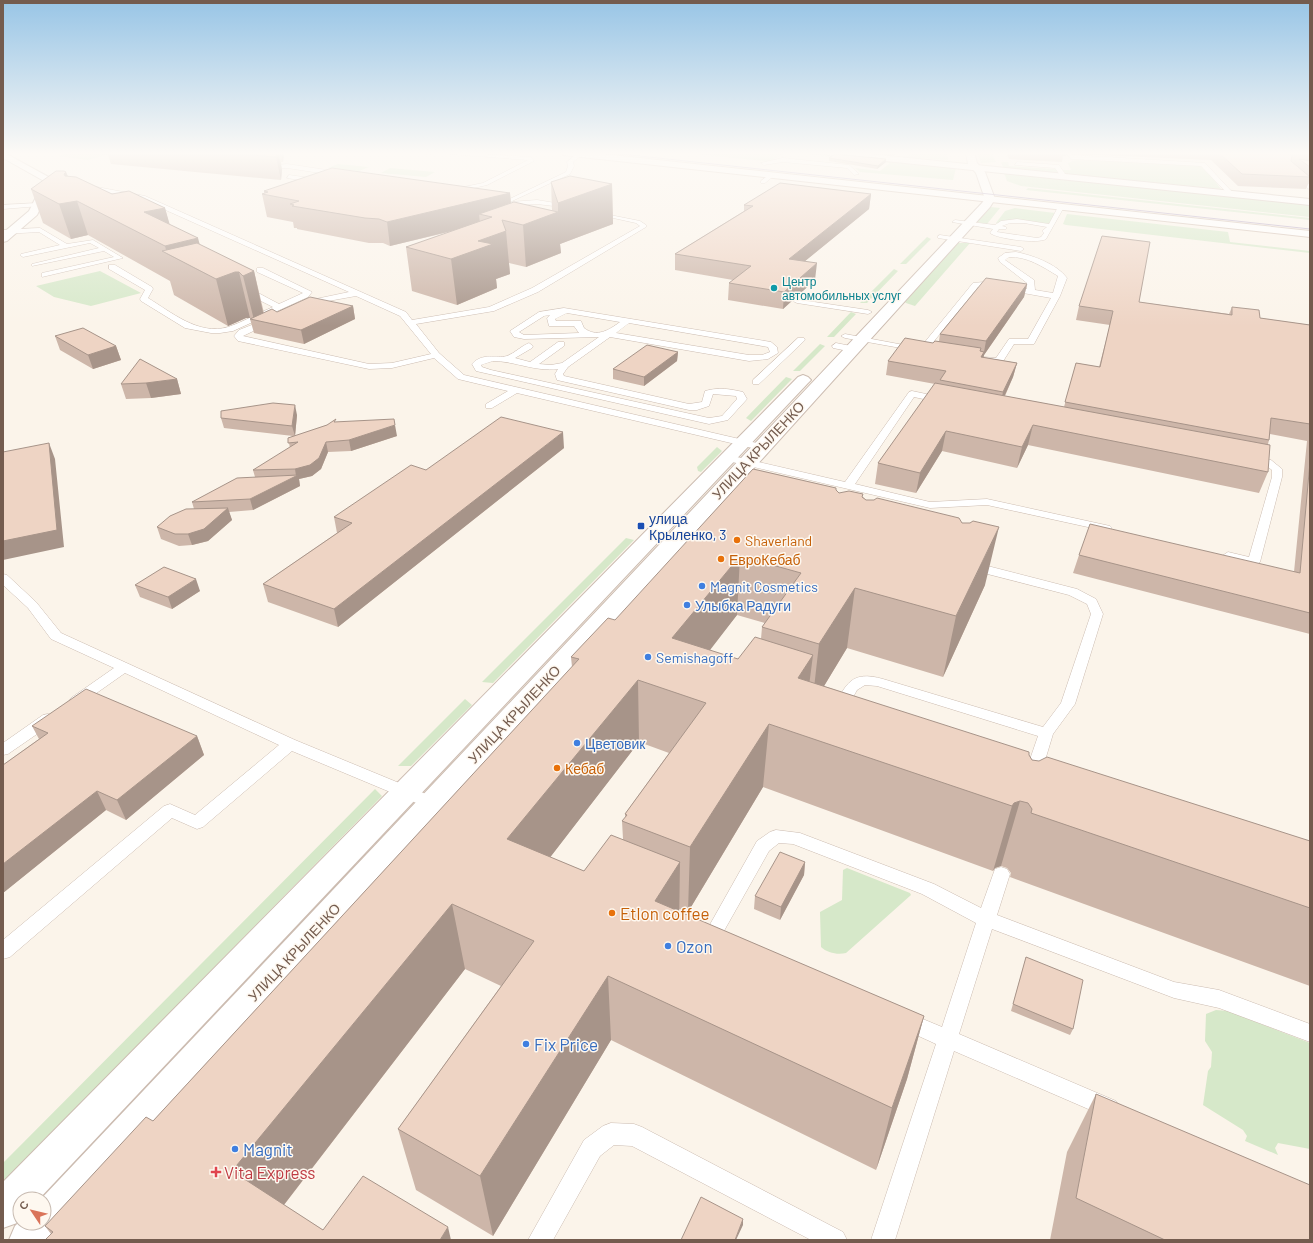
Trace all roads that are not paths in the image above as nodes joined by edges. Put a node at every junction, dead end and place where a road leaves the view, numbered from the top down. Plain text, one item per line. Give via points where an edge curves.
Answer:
1 (35, 210) edge
2 (173, 210) joint
3 (567, 210) edge
4 (967, 210) edge
5 (976, 210) edge
6 (1059, 210) edge
7 (1089, 210) edge
8 (549, 212) edge
9 (590, 212) edge
10 (160, 213) dead end
11 (955, 222) junction
12 (969, 224) junction
13 (996, 229) junction
14 (1011, 229) dead end
15 (1048, 231) junction
16 (1038, 232) dead end
17 (5, 234) edge
18 (1310, 234) edge
19 (940, 237) junction
20 (955, 239) junction
21 (66, 246) junction
22 (105, 249) junction
23 (1028, 250) dead end
24 (23, 255) dead end
25 (289, 263) junction
26 (34, 265) dead end
27 (112, 267) edge
28 (45, 275) dead end
29 (239, 286) dead end
30 (1031, 292) junction
31 (357, 294) junction
32 (1056, 296) junction
33 (798, 301) edge
34 (280, 307) junction
35 (583, 313) junction
36 (628, 320) junction
37 (410, 323) junction
38 (853, 329) junction
39 (590, 334) junction
40 (610, 334) junction
41 (801, 340) dead end
42 (561, 344) dead end
43 (857, 344) junction
44 (530, 346) dead end
45 (436, 355) junction
46 (825, 357) dead end
47 (970, 358) edge
48 (508, 359) junction
49 (531, 365) junction
50 (565, 366) junction
51 (814, 369) dead end
52 (756, 382) dead end
53 (515, 390) junction
54 (951, 402) edge
55 (489, 406) dead end
56 (742, 443) junction
57 (761, 447) junction
58 (728, 458) junction
59 (1244, 458) edge
60 (747, 462) junction
61 (848, 486) junction
62 (693, 494) junction
63 (720, 501) junction
64 (1116, 531) edge
65 (1216, 553) edge
66 (961, 563) edge
67 (3, 578) edge
68 (124, 668) junction
69 (836, 720) edge
70 (1046, 733) junction
71 (290, 744) junction
72 (3, 750) edge
73 (1028, 787) edge
74 (405, 792) junction
75 (432, 803) junction
76 (1001, 874) dead end
77 (986, 919) junction
78 (731, 943) edge
79 (3, 950) edge
80 (887, 1012) edge
81 (1310, 1033) edge
82 (948, 1039) junction
83 (1127, 1116) edge
84 (3, 1209) edge
85 (28, 1240) edge
86 (540, 1240) edge
87 (835, 1240) edge
88 (883, 1240) edge

1 - 17 street
2 - 10 lane
2 - 25 lane
3 - 8 lane
4 - 11 street
5 - 12 street, УЛИЦА КРЫЛЕНКО
6 - 15 lane
7 - 18 street
9 - 37 lane via 638,222 644,226 535,290 491,309
11 - 12 lane
11 - 19 street
12 - 13 lane
12 - 20 street, УЛИЦА КРЫЛЕНКО
13 - 14 lane
13 - 15 lane via 1001,223 1028,222
13 - 15 lane via 993,233 998,235 1037,240 1043,239
15 - 16 lane
17 - 21 lane via 40,230
19 - 20 lane
19 - 38 street
20 - 23 lane
20 - 43 street, УЛИЦА КРЫЛЕНКО
21 - 22 lane via 91,241
21 - 24 lane
22 - 26 lane
22 - 28 lane via 120,258
25 - 31 lane
25 - 34 lane via 256,271 308,292
27 - 34 lane via 149,289 144,299 188,326 211,331 230,329
29 - 34 lane
30 - 32 lane
30 - 32 lane via 1032,282 1001,258 1032,258 1061,275 1063,278
30 - 43 lane via 984,284 976,285 927,350
31 - 37 lane via 403,314
31 - 45 lane via 302,305 238,336 241,339 371,368
32 - 47 lane via 1031,342 1011,342 997,362
33 - 38 lane
35 - 36 lane
35 - 39 lane via 556,314 552,318 552,324 578,323 582,331
35 - 39 lane via 551,311 514,331 524,337
36 - 40 lane
36 - 40 lane via 771,345 774,353 769,357 749,358
37 - 45 lane
38 - 43 lane
38 - 43 lane
38 - 46 street
39 - 40 lane
40 - 50 lane
41 - 52 lane
42 - 49 lane
43 - 57 street, УЛИЦА КРЫЛЕНКО
44 - 48 lane
45 - 53 lane via 461,377
48 - 49 lane
48 - 50 lane via 482,360 476,364 479,369 489,372 709,422 725,418 742,399 740,394 716,390 708,393 706,404 689,407 564,380 559,374
49 - 50 lane
51 - 56 street, УЛИЦА КРЫЛЕНКО
53 - 55 lane
53 - 56 lane
54 - 61 lane via 912,394
56 - 57 lane
56 - 58 street, УЛИЦА КРЫЛЕНКО
57 - 60 street, УЛИЦА КРЫЛЕНКО
58 - 60 lane
58 - 62 street, УЛИЦА КРЫЛЕНКО
59 - 65 lane via 1267,462 1278,469 1254,562
60 - 61 lane
60 - 63 street, УЛИЦА КРЫЛЕНКО
61 - 64 lane via 930,505 987,502
62 - 63 lane
62 - 74 street, УЛИЦА КРЫЛЕНКО
63 - 75 street, УЛИЦА КРЫЛЕНКО
66 - 70 lane via 1073,592 1092,602 1097,614 1068,704
67 - 68 lane via 32,605 56,636
68 - 71 lane
68 - 72 lane
69 - 70 lane via 852,687 862,680 878,682
70 - 73 lane
71 - 74 lane
71 - 79 lane via 198,823 170,810
74 - 75 lane
74 - 84 street, УЛИЦА КРЫЛЕНКО
75 - 85 street, УЛИЦА КРЫЛЕНКО
76 - 77 lane
77 - 78 lane via 928,889 794,838 776,836 763,846 706,930
77 - 81 lane via 1174,990 1219,999
77 - 82 lane
80 - 82 lane
82 - 83 lane
82 - 88 lane
86 - 87 lane via 592,1148 611,1134 634,1135

